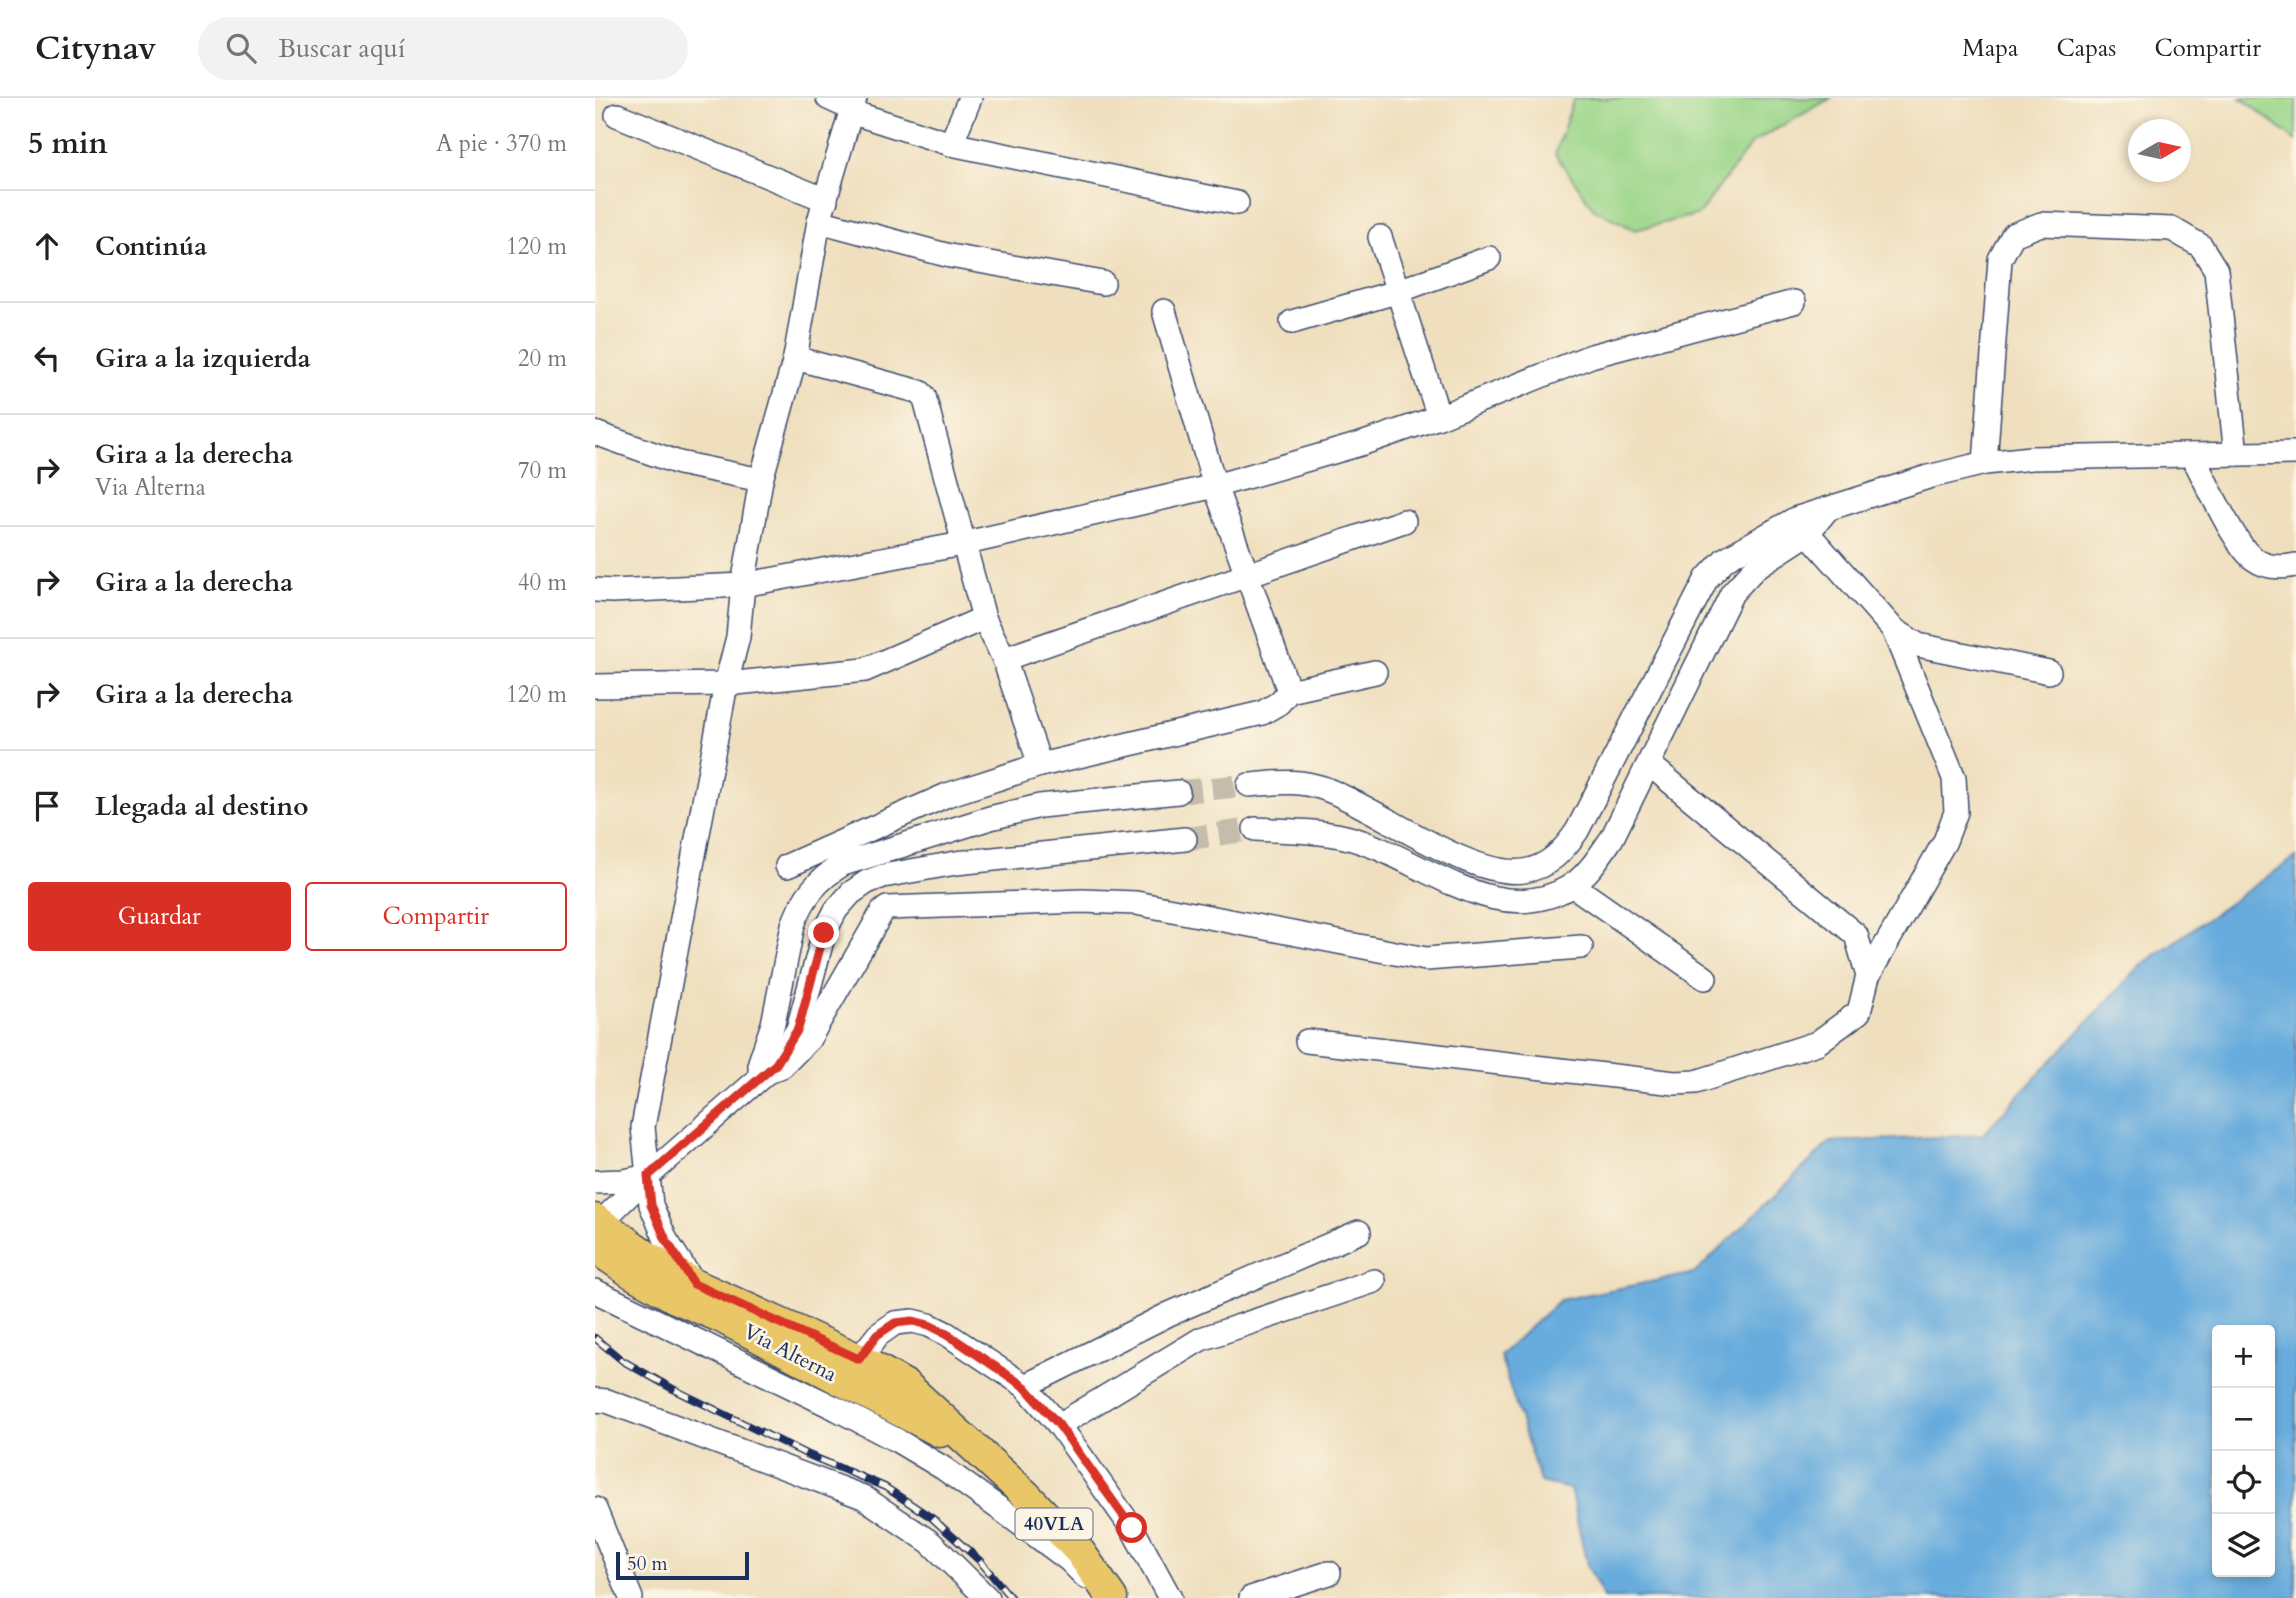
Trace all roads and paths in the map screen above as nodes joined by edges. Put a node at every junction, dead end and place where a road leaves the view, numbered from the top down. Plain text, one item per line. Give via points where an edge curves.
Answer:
1 (828, 98) edge
2 (970, 98) edge
3 (853, 106) edge
4 (617, 115) dead end
5 (951, 144) junction
6 (1237, 203) dead end
7 (823, 211) junction
8 (1380, 237) dead end
9 (1489, 258) dead end
10 (1103, 283) dead end
11 (1396, 292) junction
12 (1794, 302) dead end
13 (1164, 311) dead end
14 (1292, 322) dead end
15 (795, 358) junction
16 (1439, 417) junction
17 (595, 433) edge
18 (2296, 453) edge
19 (2236, 454) junction
20 (2192, 455) junction
21 (1985, 463) junction
22 (761, 480) junction
23 (1215, 486) junction
24 (1404, 521) dead end
25 (1801, 526) junction
26 (962, 544) junction
27 (2296, 565) edge
28 (1247, 576) junction
29 (744, 585) junction
30 (595, 590) edge
31 (984, 618) junction
32 (1893, 629) junction
33 (1004, 659) junction
34 (1375, 672) dead end
35 (2049, 672) dead end
36 (726, 684) junction
37 (595, 686) edge
38 (1289, 691) junction
39 (1649, 764) junction
40 (1040, 765) junction
41 (1249, 785) tunnel mouth
42 (1178, 792) tunnel mouth
43 (1255, 829) tunnel mouth
44 (1185, 839) tunnel mouth
45 (786, 866) dead end
46 (1572, 885) junction
47 (1581, 947) dead end
48 (1868, 976) junction
49 (1705, 978) dead end
50 (1307, 1041) dead end
51 (761, 1075) junction
52 (648, 1176) junction
53 (595, 1182) edge
54 (596, 1229) edge
55 (1359, 1232) dead end
56 (1374, 1282) dead end
57 (694, 1284) junction
58 (595, 1291) edge
59 (859, 1359) junction
60 (1025, 1387) junction
61 (595, 1400) edge
62 (1059, 1425) junction
63 (986, 1458) junction
64 (595, 1509) edge
65 (1329, 1573) dead end
66 (631, 1598) edge
67 (987, 1598) edge
68 (1106, 1598) edge
69 (1112, 1598) edge
70 (1170, 1598) edge
71 (1251, 1598) edge

1 - 3 street
2 - 5 street
3 - 5 street
3 - 7 street
4 - 7 street
5 - 6 street
7 - 10 street via 950,256
7 - 15 street
8 - 11 street
9 - 11 street
11 - 14 street
11 - 16 street
12 - 16 street via 1591,356
13 - 23 street
15 - 22 street
15 - 26 street via 924,396
16 - 23 street
17 - 22 street via 679,463
18 - 19 street
19 - 20 street
19 - 21 street via 2216,270 2201,246 2172,229 2041,224 2013,235 2000,259
20 - 21 street
20 - 27 street via 2241,547 2254,560 2280,568
21 - 25 street via 1827,510
22 - 29 street
23 - 26 street
23 - 28 street
24 - 28 street
25 - 32 street
25 - 39 street via 1732,593
25 - 41 street via 1725,559 1707,578 1577,831 1564,850 1546,864 1524,871 1501,871 1470,862 1325,789 1298,781
26 - 29 street
26 - 31 street
28 - 33 street
28 - 38 street
29 - 30 street
29 - 36 street
31 - 33 street
31 - 36 street via 865,670
32 - 35 street via 1918,645
32 - 48 street via 1954,778 1956,812
33 - 40 street
34 - 38 street
36 - 37 street
36 - 52 street via 643,1127
38 - 40 street via 1279,704 1262,713
39 - 46 street via 1612,838
39 - 48 street via 1856,935
40 - 45 street via 947,795
42 - 51 street via 1040,806 843,864 824,876 793,925 773,1024 760,1062
43 - 46 street via 1346,837 1485,897 1515,902 1545,898
44 - 51 street via 955,863 867,882 836,910 824,933 795,1036 776,1064
46 - 49 street
47 - 51 street via 1426,959 1136,904 1082,901 887,908 809,1039 782,1066
48 - 50 street via 1859,1012 1817,1044 1696,1082
51 - 52 street
52 - 53 street
52 - 54 street
52 - 57 street via 651,1205
54 - 57 main road, Via Alterna / 40VLA
54 - 63 main road, Via Alterna / 40VLA via 632,1274 898,1408
55 - 60 street via 1169,1314
56 - 62 street via 1201,1339
57 - 59 main road, Via Alterna / 40VLA
58 - 68 street via 837,1409 943,1468 1069,1560
59 - 60 street via 877,1335 895,1323 913,1321 947,1334
59 - 63 main road, Via Alterna / 40VLA via 908,1386
60 - 62 street
61 - 67 street via 863,1497 930,1542
62 - 70 street via 1132,1528
63 - 69 main road, Via Alterna / 40VLA via 1080,1552
64 - 66 street
65 - 71 street

